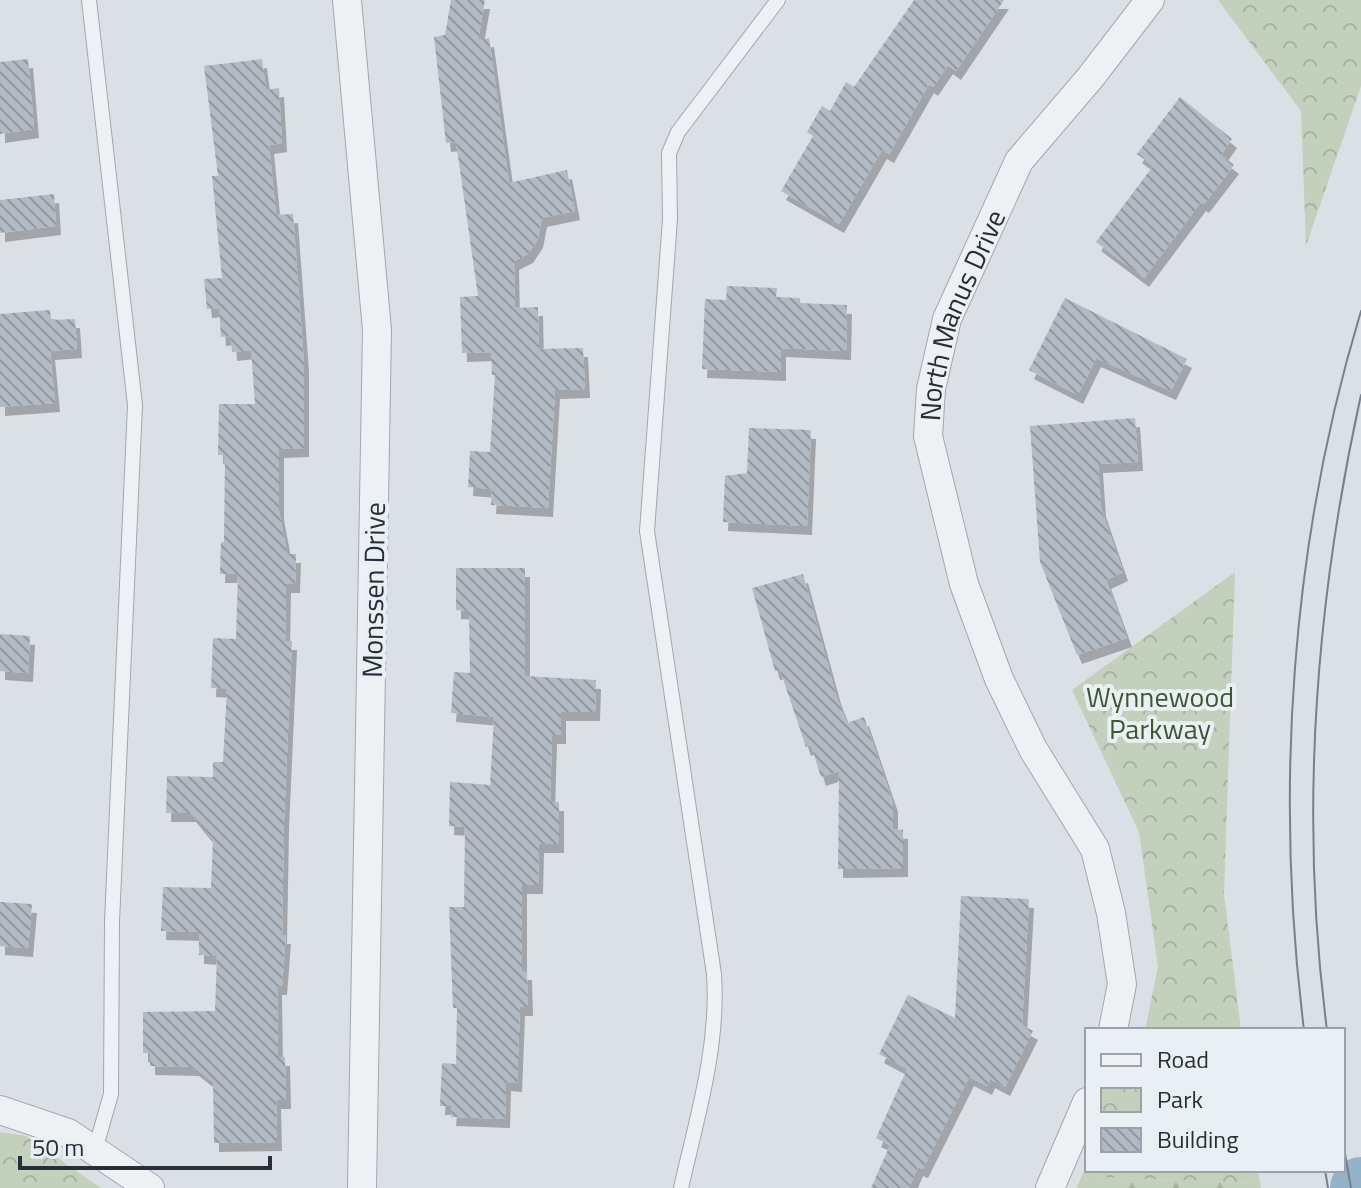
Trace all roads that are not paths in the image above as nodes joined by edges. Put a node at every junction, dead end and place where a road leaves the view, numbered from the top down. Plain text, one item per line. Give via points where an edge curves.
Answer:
1 (89, 0) edge
2 (347, 0) edge
3 (778, 0) edge
4 (1150, 0) edge
5 (1113, 1028) edge
6 (1085, 1107) edge
7 (0, 1110) edge
8 (95, 1150) junction
9 (358, 1186) edge
10 (150, 1188) edge
11 (681, 1188) edge
12 (1050, 1188) edge

1 - 8 lane via 135,405 112,922 111,1094
2 - 9 street, Monssen Drive via 377,330
3 - 11 lane via 678,132 669,153 670,219 647,531 717,1014
4 - 5 street, North Manus Drive via 1019,161 947,319 931,389 928,436 964,584 999,679 1033,749 1095,849 1122,984
6 - 12 street
7 - 8 street via 68,1133
8 - 10 street

